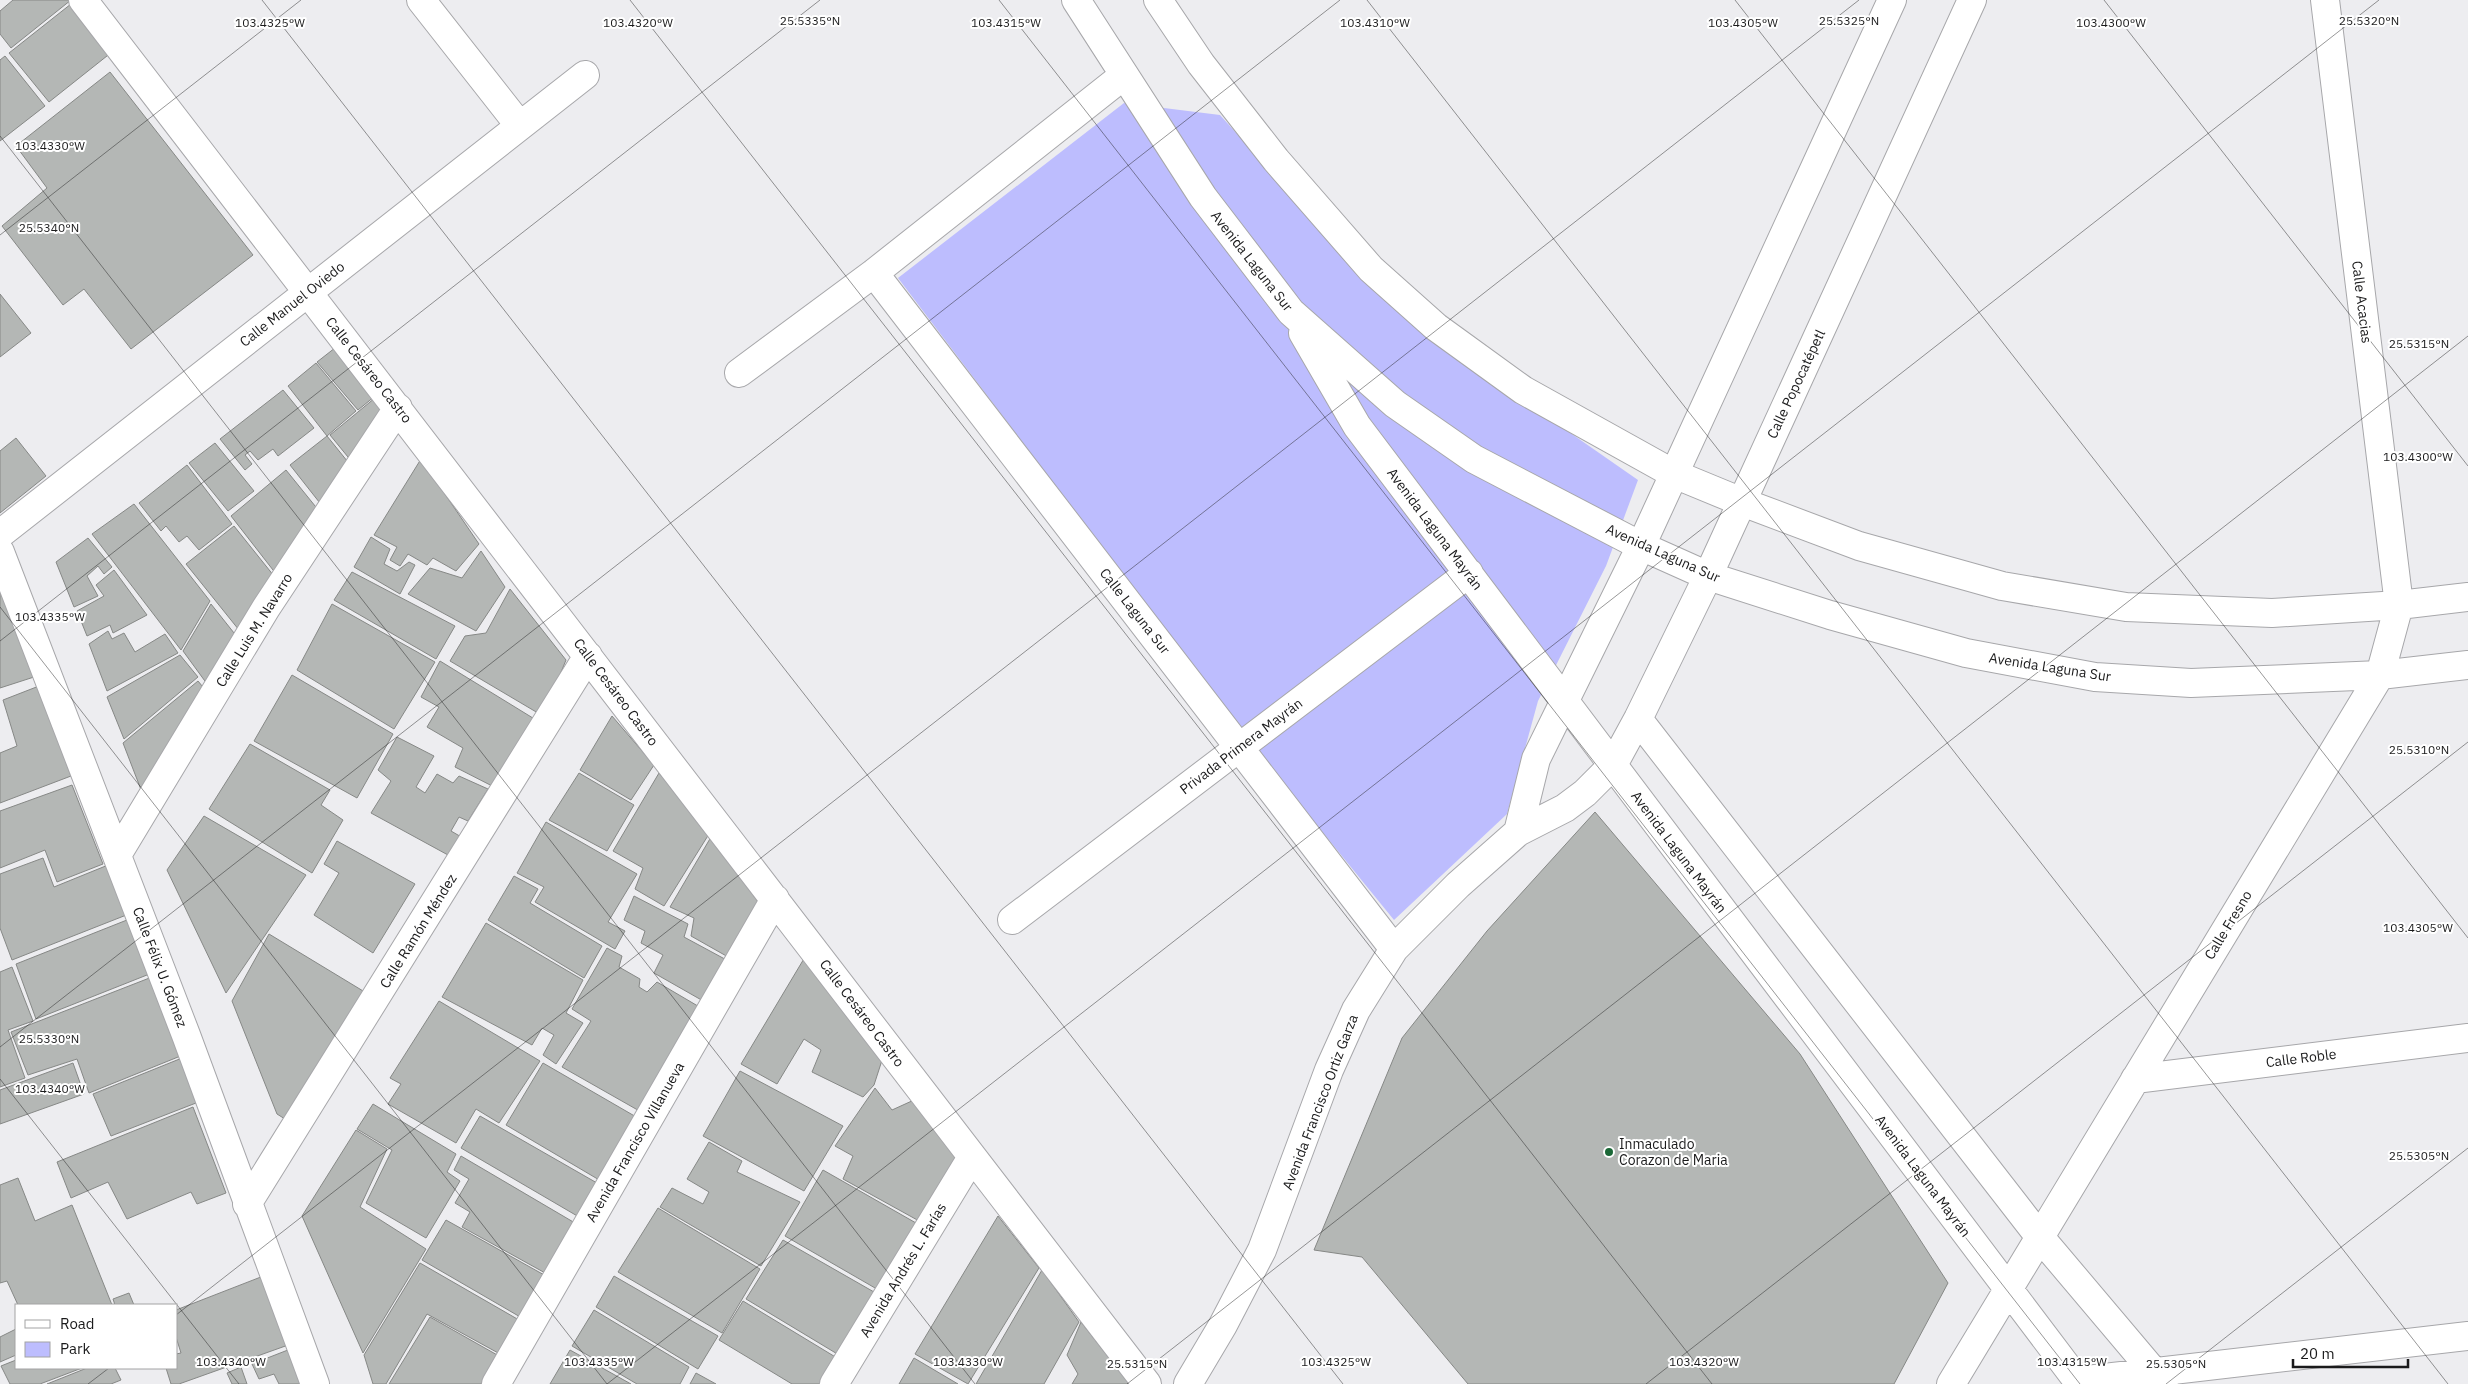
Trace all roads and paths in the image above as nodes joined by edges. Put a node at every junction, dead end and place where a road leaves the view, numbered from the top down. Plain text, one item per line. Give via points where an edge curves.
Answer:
1 (84, 0) edge
2 (421, 0) edge
3 (1076, 0) edge
4 (1158, 0) edge
5 (1892, 0) edge
6 (1972, 0) edge
7 (2325, 0) edge
8 (585, 75) dead end
9 (1123, 76) junction
10 (520, 126) junction
11 (874, 273) junction
12 (308, 292) junction
13 (1291, 312) junction
14 (739, 373) dead end
15 (398, 408) junction
16 (1674, 474) junction
17 (1742, 502) junction
18 (0, 534) edge
19 (1641, 546) junction
20 (0, 552) edge
21 (1469, 573) junction
22 (1708, 576) junction
23 (2468, 597) edge
24 (2400, 605) junction
25 (588, 656) junction
26 (2468, 665) edge
27 (2380, 675) junction
28 (1565, 701) junction
29 (1638, 719) junction
30 (1240, 747) junction
31 (1613, 765) junction
32 (1518, 832) junction
33 (117, 855) junction
34 (775, 899) junction
35 (1012, 920) dead end
36 (1394, 949) junction
37 (2468, 1038) edge
38 (2135, 1079) junction
39 (972, 1157) junction
40 (247, 1204) junction
41 (2039, 1236) junction
42 (2008, 1290) junction
43 (2468, 1336) edge
44 (2160, 1378) edge
45 (2079, 1382) edge
46 (315, 1384) edge
47 (496, 1384) edge
48 (834, 1384) edge
49 (1146, 1384) edge
50 (1188, 1384) edge
51 (1950, 1384) edge

1 - 12 street, Calle Cesáreo Castro
2 - 10 street
3 - 9 street, Avenida Laguna Sur
4 - 16 street via 1200,64 1270,153 1371,269 1436,327 1523,390
5 - 16 street
6 - 17 street, Calle Popocatépetl
7 - 24 street, Calle Acacias
8 - 10 street, Calle Manuel Oviedo
9 - 11 street
9 - 13 street, Avenida Laguna Sur via 1203,197
10 - 12 street, Calle Manuel Oviedo
11 - 14 street
11 - 30 street, Calle Laguna Sur
12 - 15 street, Calle Cesáreo Castro
12 - 18 street, Calle Manuel Oviedo
13 - 19 street, Avenida Laguna Sur via 1395,404 1474,459
13 - 21 street, Avenida Laguna Mayrán via 1358,426
15 - 25 street, Calle Cesáreo Castro
15 - 33 street, Calle Luis M. Navarro via 266,608
16 - 17 street
16 - 19 street
17 - 22 street, Calle Popocatépetl
17 - 24 street via 1859,546 2002,586 2126,607 2272,613
19 - 22 street, Avenida Laguna Sur
19 - 28 street
20 - 33 street, Calle Félix U. Gómez
21 - 28 street, Avenida Laguna Mayrán
21 - 30 street, Privada Primera Mayrán
22 - 27 street, Avenida Laguna Sur via 1966,653 2095,677 2191,683
22 - 29 street, Calle Popocatépetl
23 - 24 street
24 - 27 street, Calle Fresno
25 - 34 street, Calle Cesáreo Castro
25 - 40 street, Calle Ramón Méndez
26 - 27 street, Avenida Laguna Sur
27 - 38 street, Calle Fresno
28 - 31 street, Avenida Laguna Mayrán
28 - 32 street via 1536,759
29 - 31 street, Calle Popocatépetl
29 - 41 street
30 - 35 street, Privada Primera Mayrán
30 - 36 street, Calle Laguna Sur
31 - 32 street, Avenida Francisco Ortiz Garza via 1565,808
31 - 42 street, Avenida Laguna Mayrán
32 - 36 street, Avenida Francisco Ortiz Garza via 1458,885
33 - 40 street, Calle Félix U. Gómez
34 - 39 street, Calle Cesáreo Castro
34 - 47 street, Avenida Francisco Villanueva
36 - 50 street, Avenida Francisco Ortiz Garza via 1356,1010 1333,1061 1262,1250 1223,1326
37 - 38 street, Calle Roble
38 - 41 street, Calle Fresno
39 - 48 street, Avenida Andrés L. Farías
39 - 49 street, Calle Cesáreo Castro
40 - 46 street, Calle Félix U. Gómez
41 - 42 street, Calle Fresno
41 - 44 street
42 - 45 street, Avenida Laguna Mayrán
42 - 51 street, Calle Fresno
43 - 44 street
44 - 45 street

